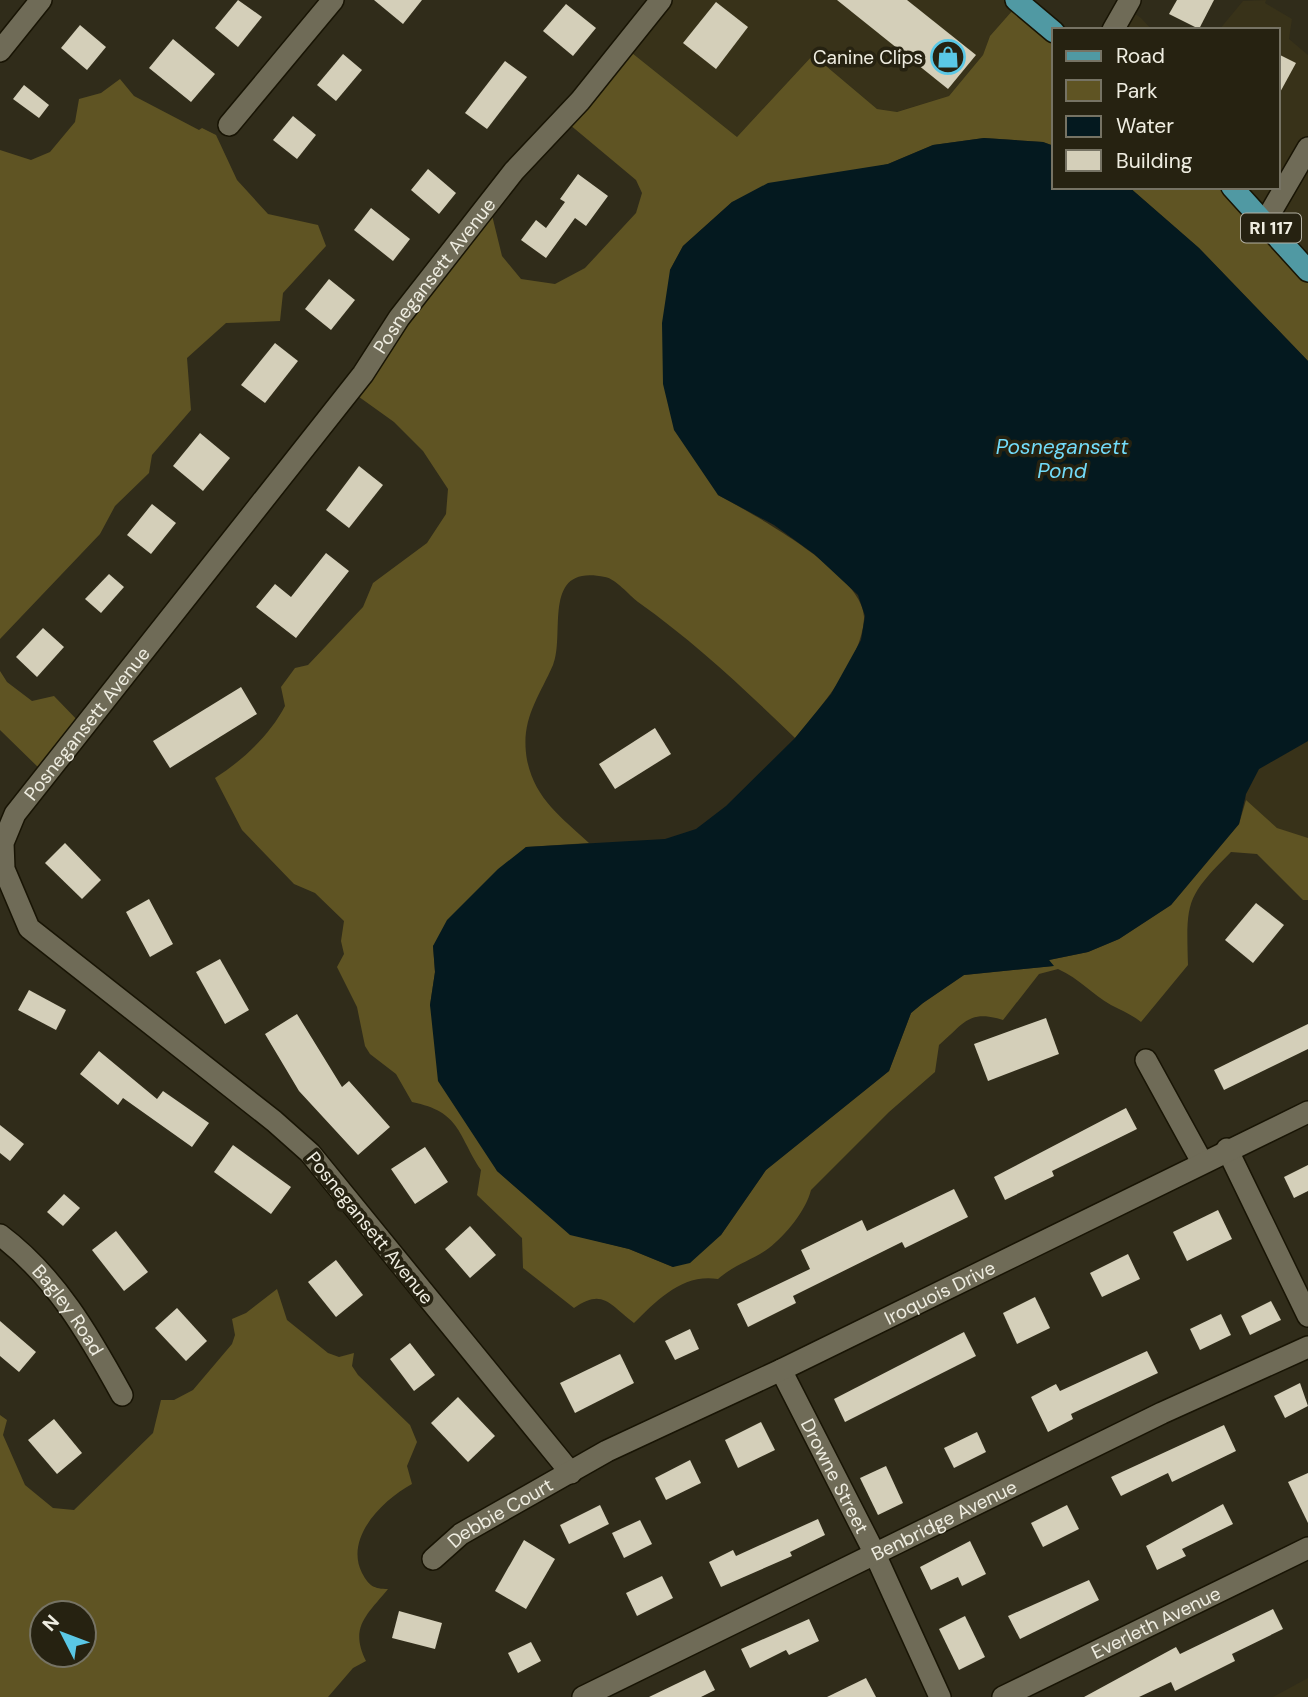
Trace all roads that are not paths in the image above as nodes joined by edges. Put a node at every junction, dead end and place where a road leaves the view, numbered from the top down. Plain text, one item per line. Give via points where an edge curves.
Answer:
1 (41, 0) edge
2 (333, 0) edge
3 (661, 0) edge
4 (1016, 0) edge
5 (1130, 0) edge
6 (1114, 28) edge
7 (1052, 30) edge
8 (0, 51) edge
9 (229, 125) dead end
10 (1308, 148) edge
11 (1234, 189) edge
12 (1265, 222) junction
13 (1308, 271) edge
14 (1146, 1060) dead end
15 (1308, 1112) edge
16 (1227, 1149) junction
17 (1202, 1163) junction
18 (0, 1235) edge
19 (1308, 1317) edge
20 (1308, 1347) edge
21 (781, 1370) junction
22 (122, 1395) dead end
23 (571, 1473) junction
24 (1308, 1548) edge
25 (874, 1552) junction
26 (433, 1559) dead end
27 (583, 1697) edge
28 (940, 1697) edge
29 (1003, 1697) edge

1 - 8 street
2 - 9 street
3 - 23 street, Posnegansett Avenue via 580,101 514,172 399,318 363,374 15,814 3,842 4,869 29,928 310,1153
4 - 7 main road
5 - 6 street
10 - 12 street
11 - 12 main road, RI 117
12 - 13 main road, RI 117
14 - 17 street
15 - 16 street, Iroquois Drive
16 - 17 street, Iroquois Drive
16 - 19 street
17 - 21 street, Iroquois Drive
18 - 22 street, Bagley Road via 55,1287 85,1327
20 - 25 street, Benbridge Avenue
21 - 23 street, Iroquois Drive via 607,1451
21 - 25 street, Drowne Street
23 - 26 street, Debbie Court via 461,1534
24 - 29 street, Everleth Avenue
25 - 27 street, Benbridge Avenue
25 - 28 street, Drowne Street

